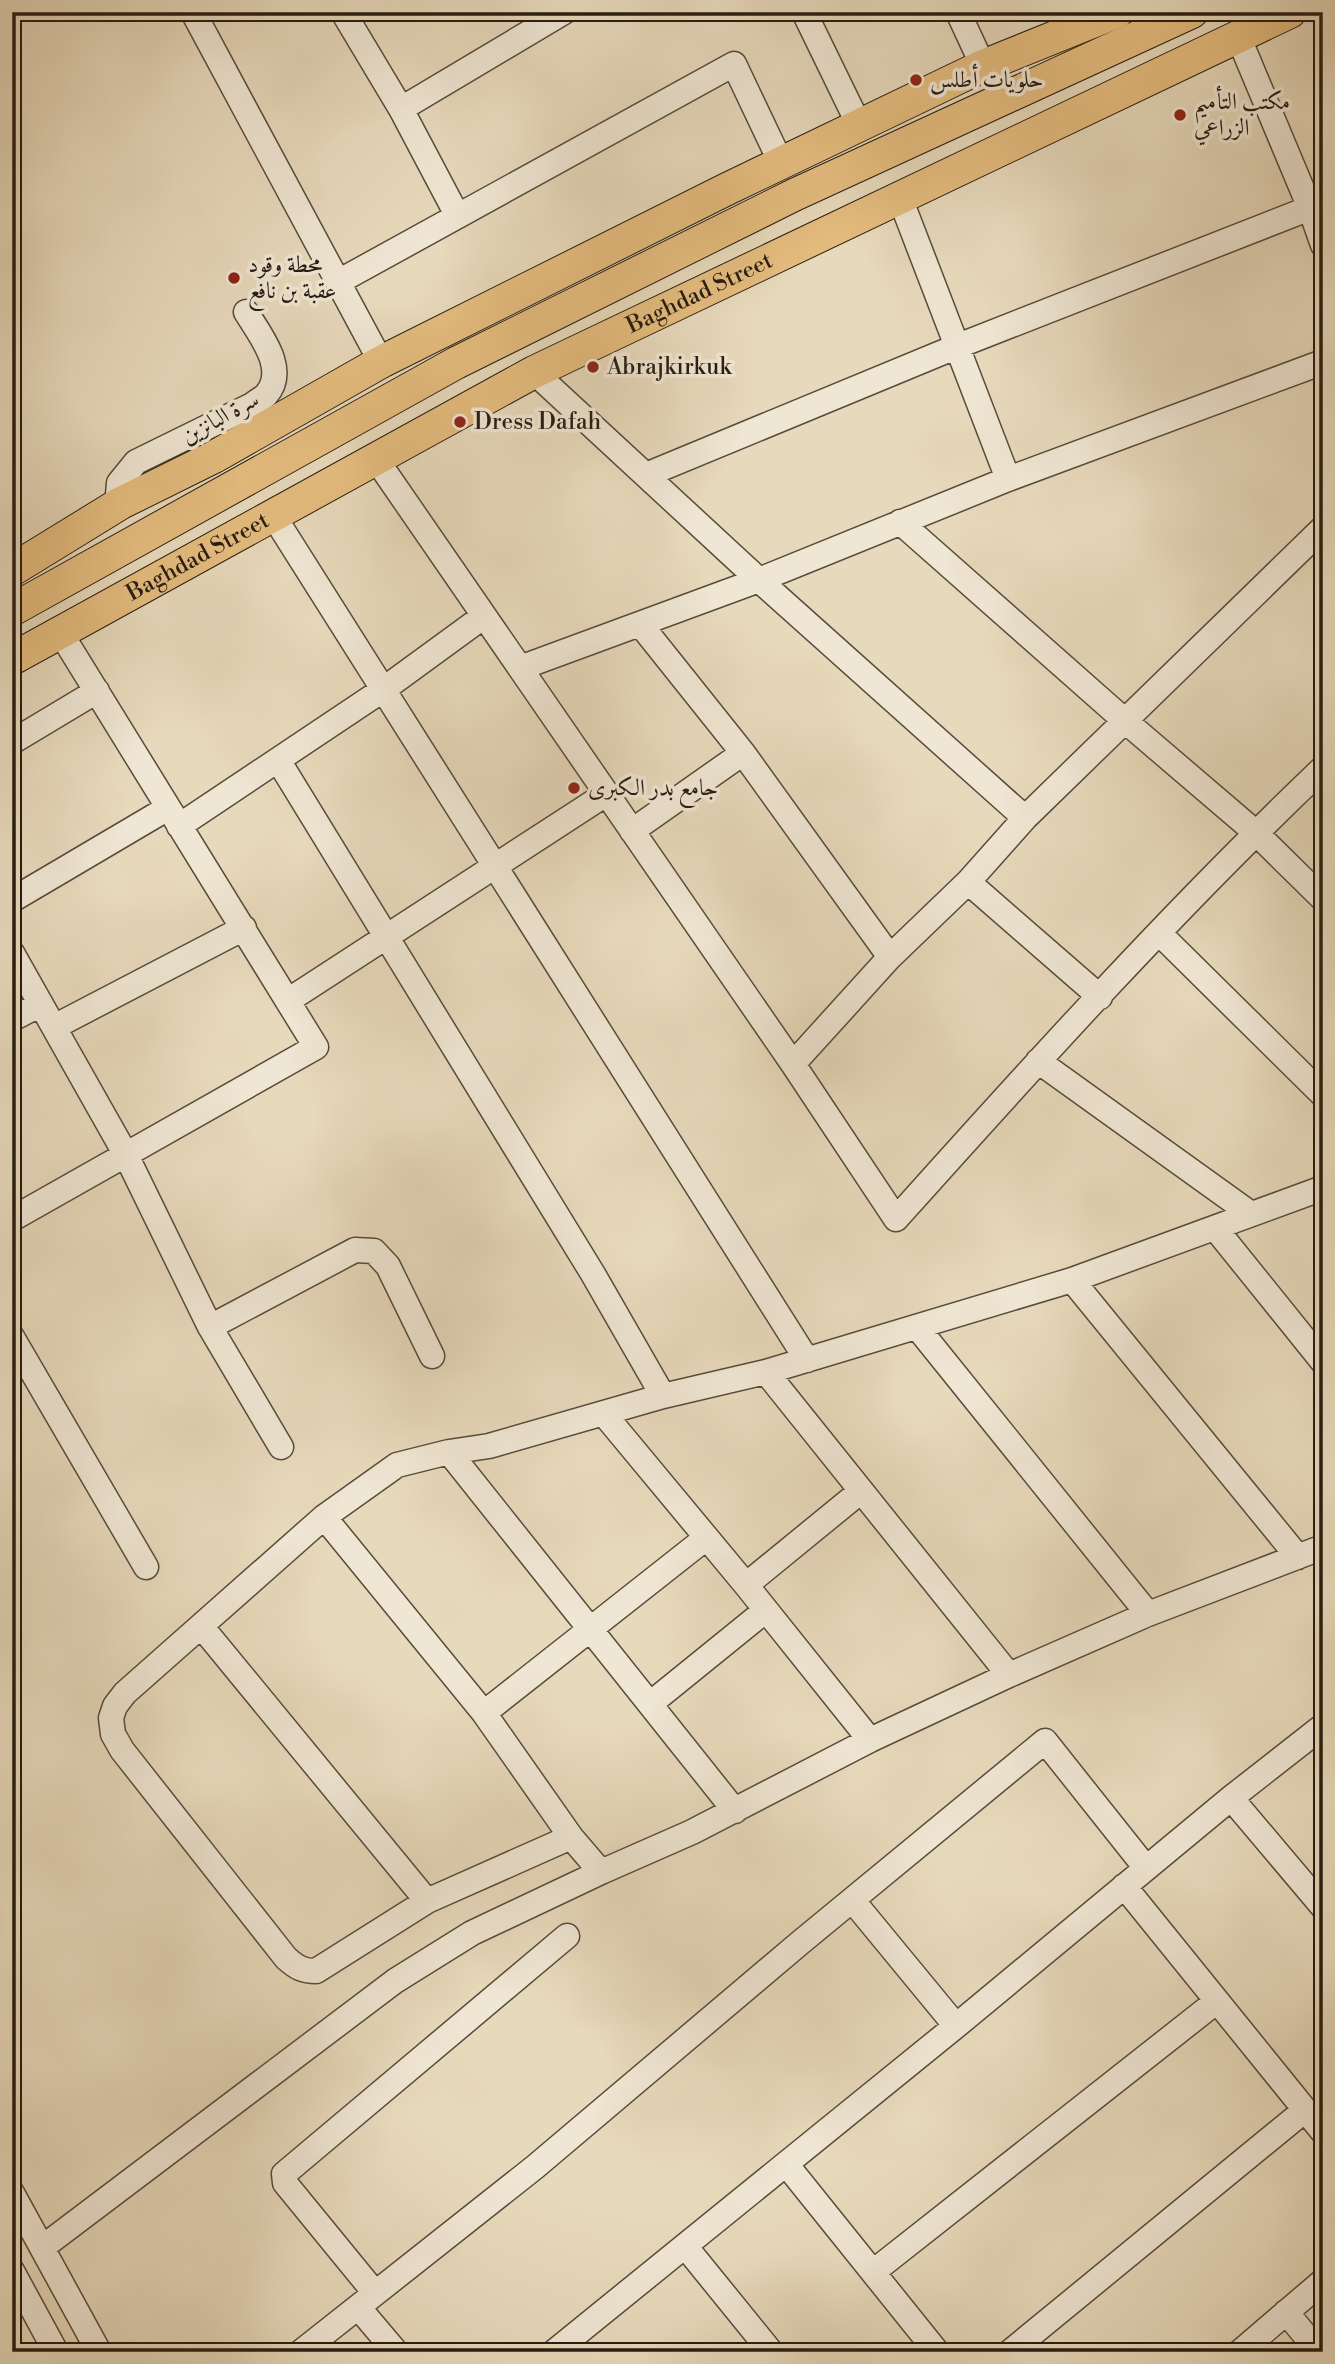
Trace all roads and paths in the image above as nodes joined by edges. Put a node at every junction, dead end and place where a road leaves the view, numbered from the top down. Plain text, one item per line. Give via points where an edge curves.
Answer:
1 (193, 12) edge
2 (343, 12) edge
3 (564, 12) edge
4 (804, 12) edge
5 (958, 12) edge
6 (1117, 12) edge
7 (1192, 12) edge
8 (1290, 12) edge
9 (1076, 30) junction
10 (1238, 36) junction
11 (1090, 58) junction
12 (983, 66) junction
13 (401, 109) junction
14 (859, 125) junction
15 (781, 163) junction
16 (842, 174) junction
17 (727, 189) junction
18 (900, 198) junction
19 (1310, 208) junction
20 (457, 215) junction
21 (744, 219) junction
22 (858, 219) junction
23 (1323, 245) edge
24 (338, 282) junction
25 (246, 312) dead end
26 (437, 334) junction
27 (958, 346) junction
28 (1323, 362) edge
29 (456, 363) junction
30 (375, 365) junction
31 (534, 372) junction
32 (376, 459) junction
33 (646, 475) junction
34 (1008, 479) junction
35 (121, 503) junction
36 (273, 515) junction
37 (900, 522) junction
38 (1323, 528) edge
39 (12, 570) edge
40 (759, 579) junction
41 (12, 610) edge
42 (484, 616) junction
43 (640, 624) junction
44 (61, 632) junction
45 (12, 659) edge
46 (520, 668) junction
47 (384, 689) junction
48 (97, 691) junction
49 (1124, 720) junction
50 (12, 742) edge
51 (743, 753) junction
52 (278, 760) junction
53 (1323, 768) edge
54 (606, 794) junction
55 (173, 817) junction
56 (1025, 818) junction
57 (632, 831) junction
58 (1255, 832) junction
59 (496, 866) junction
60 (968, 882) junction
61 (1323, 899) edge
62 (12, 900) edge
63 (244, 928) junction
64 (1159, 933) junction
65 (387, 938) junction
66 (12, 953) edge
67 (890, 957) junction
68 (1100, 997) junction
69 (289, 1000) junction
70 (41, 1004) junction
71 (12, 1019) edge
72 (54, 1027) junction
73 (1038, 1061) junction
74 (793, 1064) junction
75 (1323, 1095) edge
76 (126, 1155) junction
77 (1323, 1188) edge
78 (1251, 1214) junction
79 (12, 1219) edge
80 (1215, 1228) junction
81 (1072, 1280) junction
82 (916, 1326) junction
83 (210, 1327) junction
84 (12, 1337) edge
85 (432, 1356) dead end
86 (807, 1360) junction
87 (1323, 1362) edge
88 (766, 1372) junction
89 (663, 1396) junction
90 (604, 1414) junction
91 (281, 1447) dead end
92 (449, 1452) junction
93 (861, 1491) junction
94 (324, 1517) junction
95 (706, 1538) junction
96 (1323, 1547) edge
97 (1298, 1557) junction
98 (146, 1567) dead end
99 (746, 1586) junction
100 (766, 1610) junction
101 (1148, 1614) junction
102 (201, 1626) junction
103 (591, 1630) junction
104 (1009, 1675) junction
105 (650, 1704) junction
106 (484, 1713) junction
107 (1323, 1726) edge
108 (870, 1740) junction
109 (1231, 1798) junction
110 (735, 1811) junction
111 (571, 1837) junction
112 (1146, 1868) junction
113 (601, 1872) junction
114 (1124, 1886) junction
115 (427, 1901) junction
116 (853, 1901) junction
117 (1323, 1907) edge
118 (567, 1936) dead end
119 (1217, 2001) junction
120 (956, 2026) junction
121 (1305, 2110) junction
122 (1323, 2132) edge
123 (786, 2164) junction
124 (12, 2193) edge
125 (685, 2246) junction
126 (43, 2247) junction
127 (12, 2271) edge
128 (873, 2272) junction
129 (1323, 2281) edge
130 (366, 2300) junction
131 (1286, 2312) junction
132 (571, 2347) edge
133 (56, 2352) edge
134 (99, 2352) edge
135 (301, 2352) edge
136 (396, 2352) edge
137 (771, 2352) edge
138 (937, 2352) edge
139 (1010, 2352) edge
140 (1240, 2352) edge
141 (1319, 2352) edge

1 - 24 street
2 - 13 street
3 - 13 street
4 - 14 street
5 - 12 street
6 - 9 main road, سرة البانزين
7 - 11 main road, Baghdad Street
8 - 10 main road, Baghdad Street
9 - 11 main road
9 - 12 main road, سرة البانزين
10 - 18 main road, Baghdad Street
10 - 19 street
11 - 16 main road, Baghdad Street
12 - 14 main road, سرة البانزين
13 - 20 street
14 - 15 main road, سرة البانزين
15 - 17 main road, سرة البانزين
15 - 20 street via 734,64
16 - 21 main road, Baghdad Street
16 - 22 main road
17 - 21 main road
17 - 26 main road, سرة البانزين
18 - 22 main road, Baghdad Street
18 - 27 street
19 - 23 street
19 - 27 street
20 - 24 street
21 - 29 main road, Baghdad Street
22 - 31 main road, Baghdad Street
24 - 30 street
25 - 35 street, سرة البانزين via 272,356 275,369 267,394 136,462 119,483
26 - 29 main road
26 - 30 main road, سرة البانزين
27 - 33 street
27 - 34 street
28 - 34 street
29 - 41 main road, Baghdad Street
30 - 35 main road, سرة البانزين via 214,457
31 - 32 main road, Baghdad Street
31 - 33 street
32 - 36 main road, Baghdad Street
32 - 42 street
33 - 40 street
34 - 37 street
35 - 39 main road, سرة البانزين
36 - 44 main road, Baghdad Street
36 - 47 street
37 - 40 street
37 - 49 street
38 - 49 street
40 - 43 street
40 - 56 street
42 - 46 street
42 - 47 street
43 - 46 street
43 - 51 street
44 - 45 main road, Baghdad Street
44 - 48 street
46 - 54 street
47 - 52 street
47 - 59 street
48 - 50 street
48 - 55 street
49 - 56 street
49 - 58 street
51 - 57 street
51 - 67 street
52 - 55 street
52 - 65 street
53 - 58 street
54 - 57 street
54 - 59 street
55 - 62 street
55 - 63 street
56 - 60 street
57 - 74 street
58 - 61 street
58 - 64 street
59 - 65 street
59 - 86 street
60 - 67 street
60 - 68 street
63 - 69 street
63 - 72 street
64 - 68 street
64 - 75 street
65 - 69 street
65 - 89 street
66 - 70 street
67 - 74 street
68 - 73 street
69 - 76 street via 316,1047
70 - 71 street
70 - 72 street
72 - 76 street
73 - 74 street via 896,1219
73 - 78 street
76 - 79 street
76 - 83 street
77 - 78 street
78 - 80 street
80 - 81 street
80 - 87 street
81 - 82 street
81 - 97 street
82 - 86 street
82 - 101 street
83 - 85 street via 355,1250 374,1251 388,1266
83 - 91 street
84 - 98 street
86 - 88 street
88 - 89 street
88 - 93 street
89 - 90 street
90 - 92 street via 489,1446
90 - 95 street
92 - 94 street via 397,1465
92 - 103 street
93 - 99 street
93 - 104 street
94 - 102 street
94 - 106 street
95 - 99 street
95 - 103 street
96 - 97 street
97 - 101 street
99 - 100 street
100 - 105 street
100 - 108 street
101 - 104 street
102 - 115 street
102 - 115 street via 125,1693 111,1718 113,1734 286,1958 297,1968 316,1971
103 - 105 street
103 - 106 street
104 - 108 street
105 - 110 street
106 - 111 street
107 - 109 street
108 - 110 street
109 - 112 street
109 - 117 street
110 - 113 street
111 - 113 street
111 - 115 street
112 - 114 street
112 - 116 street via 1045,1741
113 - 126 street via 472,1933 395,1981
114 - 119 street
114 - 120 street
116 - 120 street
116 - 130 street
118 - 130 street via 284,2174 285,2183
119 - 121 street
119 - 128 street
120 - 123 street
121 - 122 street
121 - 139 street
123 - 125 street
123 - 128 street
124 - 126 street
125 - 132 street
125 - 137 street
126 - 134 street
127 - 133 street
128 - 138 street
129 - 131 street
130 - 135 street
130 - 136 street
131 - 140 street
131 - 141 street

